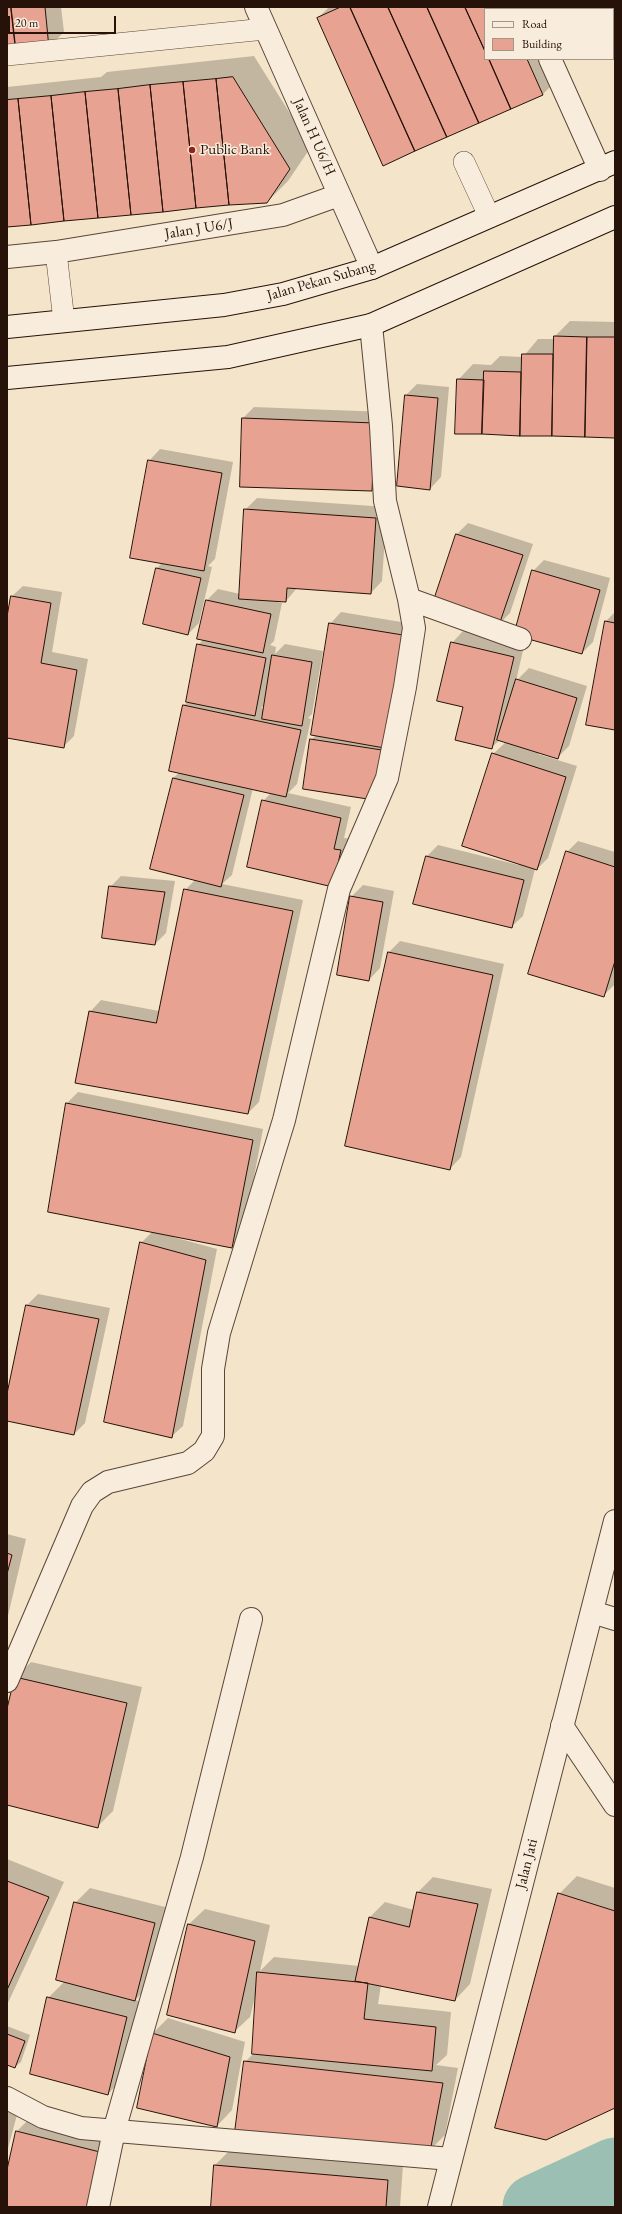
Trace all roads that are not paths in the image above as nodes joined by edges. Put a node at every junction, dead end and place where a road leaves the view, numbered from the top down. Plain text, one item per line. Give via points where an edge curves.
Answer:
1 (256, 7) edge
2 (265, 29) junction
3 (7, 55) edge
4 (551, 60) edge
5 (464, 162) dead end
6 (607, 166) edge
7 (339, 195) junction
8 (490, 216) junction
9 (615, 217) edge
10 (56, 252) junction
11 (7, 257) edge
12 (372, 268) junction
13 (64, 321) junction
14 (371, 324) junction
15 (7, 327) edge
16 (7, 378) edge
17 (409, 599) junction
18 (520, 639) dead end
19 (615, 1521) edge
20 (592, 1612) junction
21 (251, 1619) dead end
22 (615, 1619) edge
23 (7, 1681) edge
24 (562, 1726) junction
25 (615, 1805) edge
26 (7, 2098) edge
27 (114, 2131) junction
28 (451, 2159) junction
29 (98, 2207) edge
30 (439, 2207) edge

1 - 2 street, Jalan H U6/H
2 - 3 lane
2 - 7 street, Jalan H U6/H
4 - 6 street
5 - 8 lane
6 - 8 street, Jalan Pekan Subang
7 - 10 street, Jalan J U6/J via 283,215
7 - 12 street, Jalan H U6/H
8 - 12 street, Jalan Pekan Subang
9 - 14 street
10 - 11 street, Jalan J U6/J
10 - 13 lane
12 - 13 street, Jalan Pekan Subang via 283,294 224,305
13 - 15 street, Jalan Pekan Subang
14 - 16 street via 228,357
14 - 17 street via 385,501
17 - 18 street
17 - 23 street via 414,628 387,778 339,889 284,1120 219,1333 213,1370 213,1436 204,1451 188,1463 108,1482 92,1492 82,1506
19 - 20 street, Jalan Jati
20 - 22 street
20 - 24 street, Jalan Jati
21 - 27 street via 192,1857
24 - 25 street
24 - 28 street, Jalan Jati
26 - 27 street via 43,2117 81,2128
27 - 28 street
27 - 29 street
28 - 30 street, Jalan Jati

